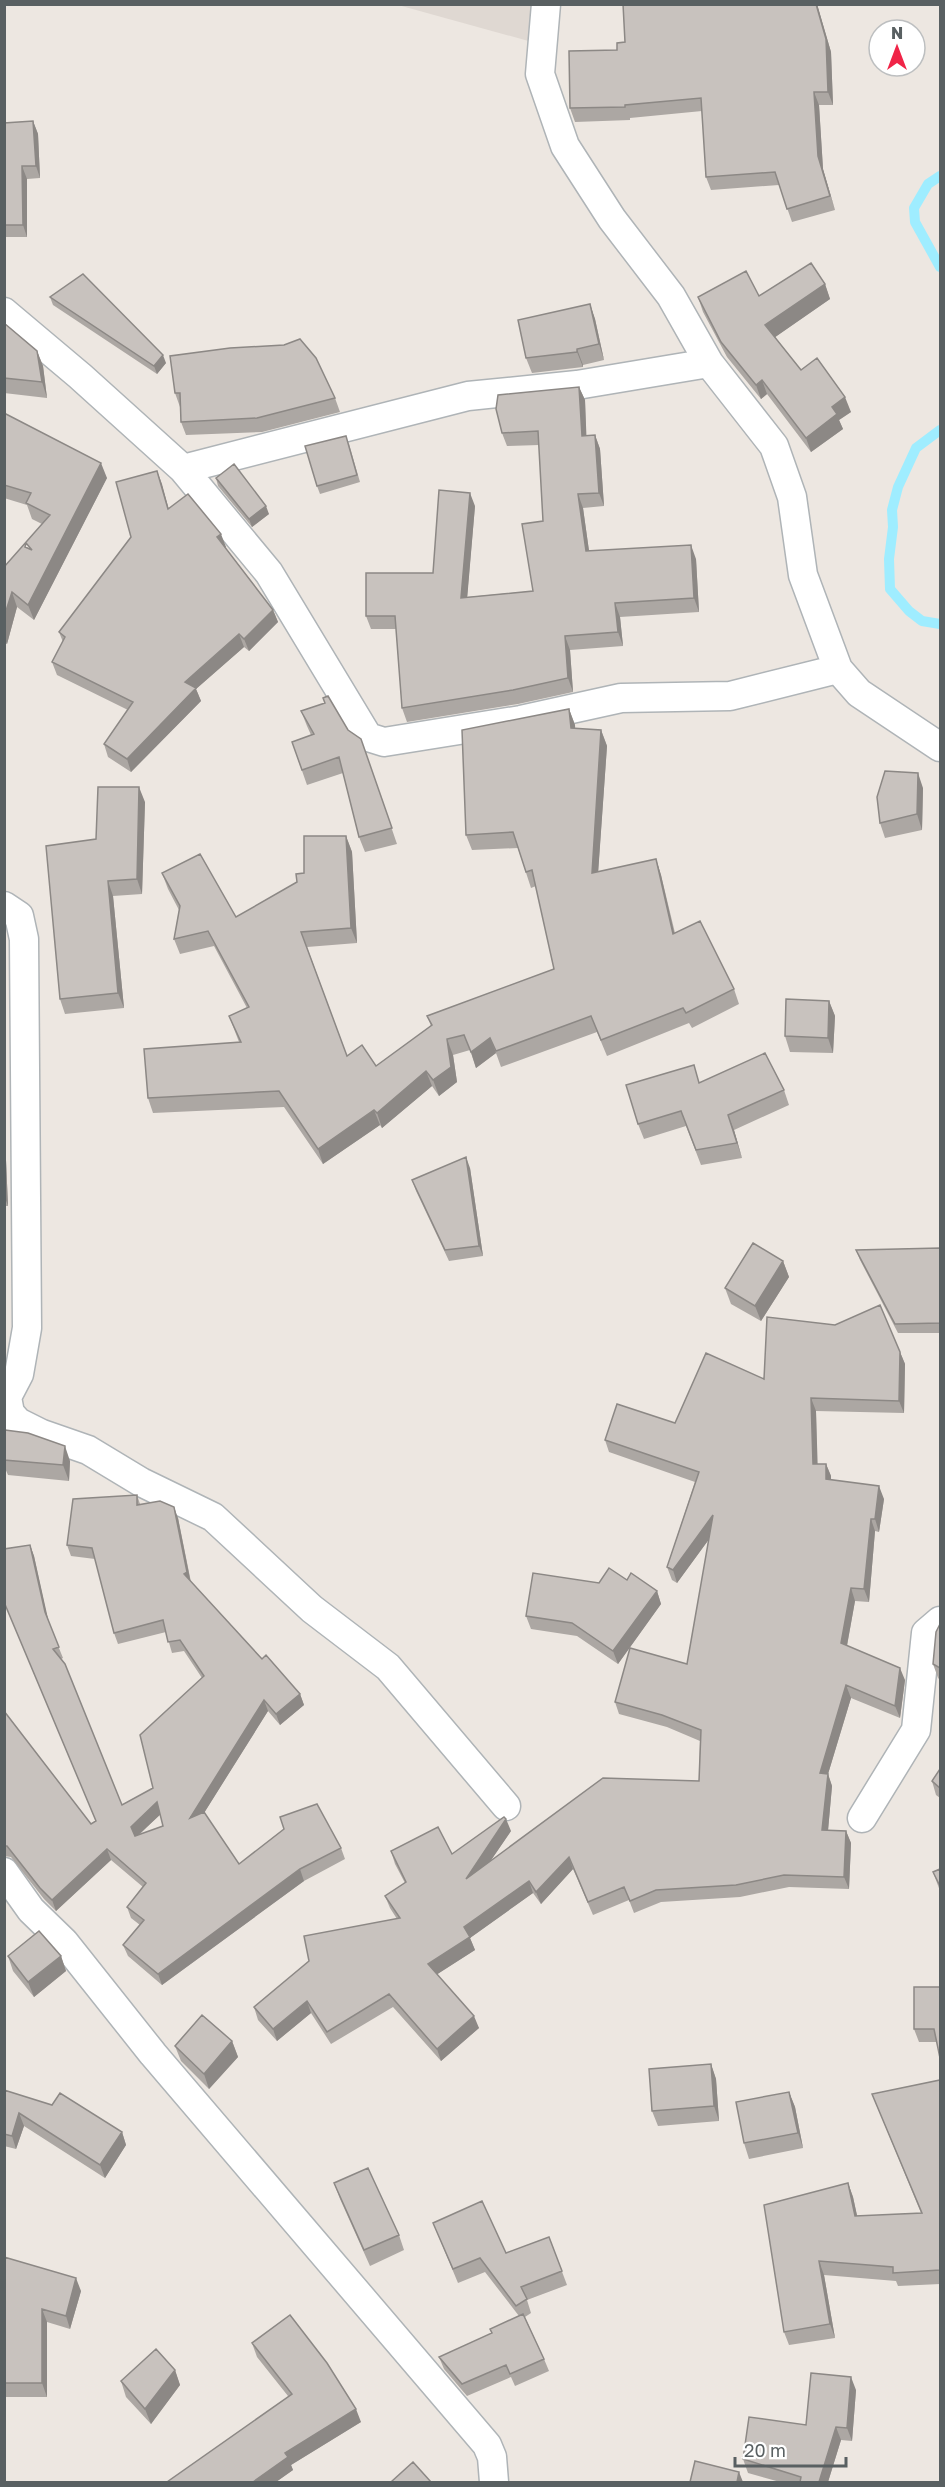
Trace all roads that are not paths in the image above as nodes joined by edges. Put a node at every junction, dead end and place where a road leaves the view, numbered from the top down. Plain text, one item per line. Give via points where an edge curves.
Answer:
1 (546, 4) edge
2 (4, 312) edge
3 (709, 363) junction
4 (183, 469) junction
5 (838, 669) junction
6 (940, 747) edge
7 (4, 906) edge
8 (940, 1621) edge
9 (506, 1806) dead end
10 (862, 1818) dead end
11 (4, 1872) edge
12 (494, 2482) edge

1 - 3 street via 540,74 564,146 612,219 671,296
2 - 4 street
3 - 4 street via 577,385 468,396
3 - 5 street via 774,446 792,497 803,575
4 - 5 street via 269,573 368,737 384,742 521,720 621,698 730,696
5 - 6 street via 859,693
7 - 9 street via 19,916 24,939 27,1328 19,1374 7,1397 10,1413 18,1422 88,1450 141,1482 213,1517 312,1609 388,1667
8 - 10 street via 926,1632 916,1730
11 - 12 street via 31,1910 64,1942 153,2054 487,2445

